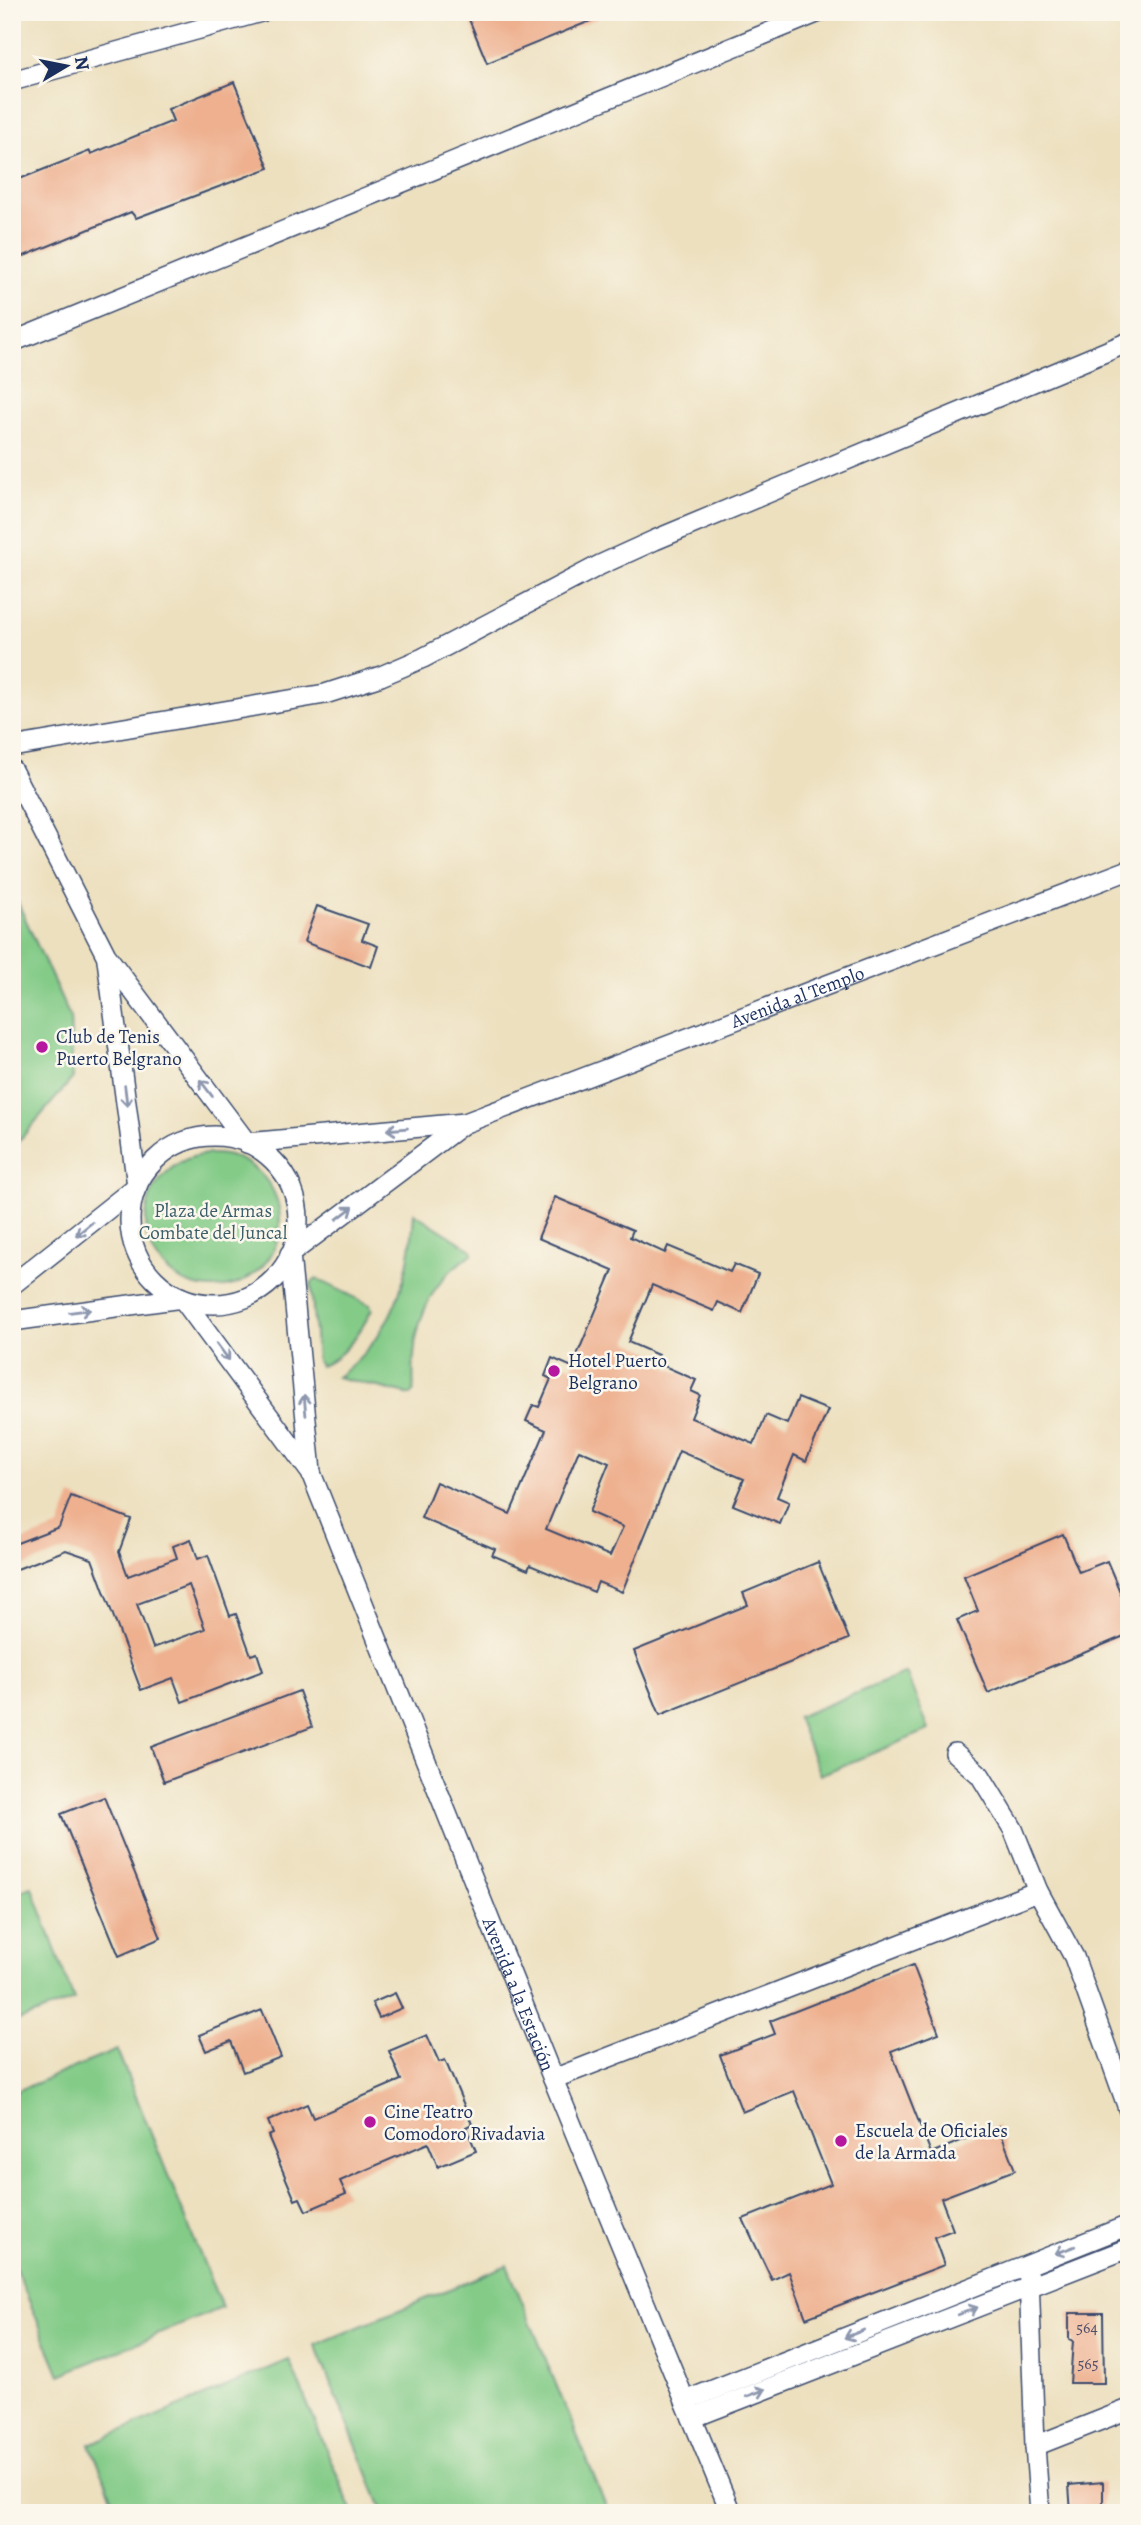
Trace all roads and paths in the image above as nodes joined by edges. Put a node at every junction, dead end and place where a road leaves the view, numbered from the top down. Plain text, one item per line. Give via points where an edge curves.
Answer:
1 (261, 12) edge
2 (819, 12) edge
3 (12, 81) edge
4 (12, 342) edge
5 (1129, 342) edge
6 (12, 747) edge
7 (12, 770) edge
8 (1129, 870) edge
9 (106, 956) junction
10 (465, 1123) junction
11 (247, 1143) junction
12 (137, 1186) junction
13 (290, 1254) junction
14 (12, 1285) edge
15 (182, 1298) junction
16 (12, 1321) edge
17 (311, 1474) junction
18 (955, 1753) dead end
19 (1038, 1891) junction
20 (1121, 2066) edge
21 (553, 2079) junction
22 (1129, 2110) edge
23 (1129, 2225) edge
24 (1129, 2248) edge
25 (1028, 2264) junction
26 (1029, 2288) junction
27 (688, 2409) junction
28 (1129, 2409) edge
29 (1035, 2446) junction
30 (731, 2513) edge
31 (1040, 2513) edge

1 - 3 street
2 - 4 street
5 - 6 street via 655,540 381,676 325,694
7 - 9 street
8 - 10 street, Avenida al Templo
11 -> 9 street
9 -> 12 street
10 -> 11 street
13 -> 10 street
11 - 12 street via 218,1136 178,1144 154,1161
11 - 13 street via 274,1162 291,1189 298,1222
12 -> 14 street
12 - 15 street via 130,1222 138,1257 161,1286
13 - 15 street via 276,1276 245,1298 207,1304
17 -> 13 street
16 -> 15 street
15 -> 17 street
17 - 21 street, Avenida a la Estación
18 - 19 street via 980,1775 1002,1808
19 - 20 street via 1074,1957
19 - 21 street
20 - 22 street
21 - 27 street, Avenida a la Estación
23 -> 25 street
24 - 26 street
25 - 26 street
25 -> 27 street
27 -> 26 street
26 - 29 street
27 - 30 street, Avenida a la Estación
28 - 29 street
29 - 31 street

